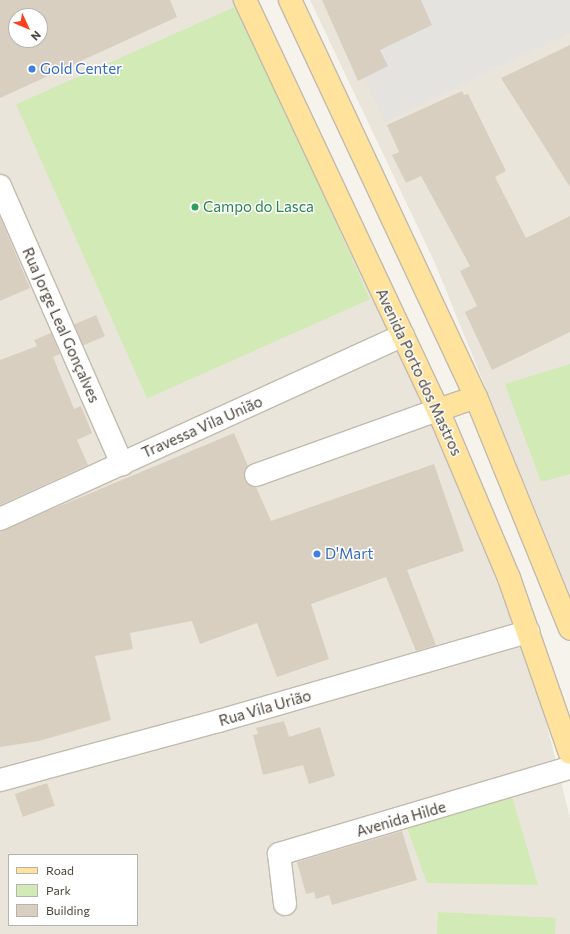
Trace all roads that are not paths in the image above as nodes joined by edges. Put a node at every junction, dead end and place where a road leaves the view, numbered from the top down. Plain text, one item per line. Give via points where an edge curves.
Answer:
1 (245, 0) edge
2 (290, 0) edge
3 (0, 186) edge
4 (403, 335) junction
5 (476, 397) junction
6 (438, 410) junction
7 (122, 464) junction
8 (256, 475) dead end
9 (0, 519) edge
10 (564, 591) edge
11 (570, 628) edge
12 (528, 632) junction
13 (570, 753) edge
14 (570, 768) edge
15 (0, 780) edge
16 (285, 904) dead end

1 - 4 main road, Avenida Porto dos Mastros
2 - 5 main road
3 - 7 street, Rua Jorge Leal Gonçalves
4 - 6 main road, Avenida Porto dos Mastros
4 - 7 street, Travessa Vila União
5 - 6 main road
5 - 10 main road
6 - 8 street
6 - 12 main road, Avenida Porto dos Mastros
7 - 9 street, Travessa Vila União
10 - 11 main road
12 - 13 main road, Avenida Porto dos Mastros
12 - 15 street, Rua Vila Urião via 219,722
14 - 16 street, Avenida Hilde via 279,854

